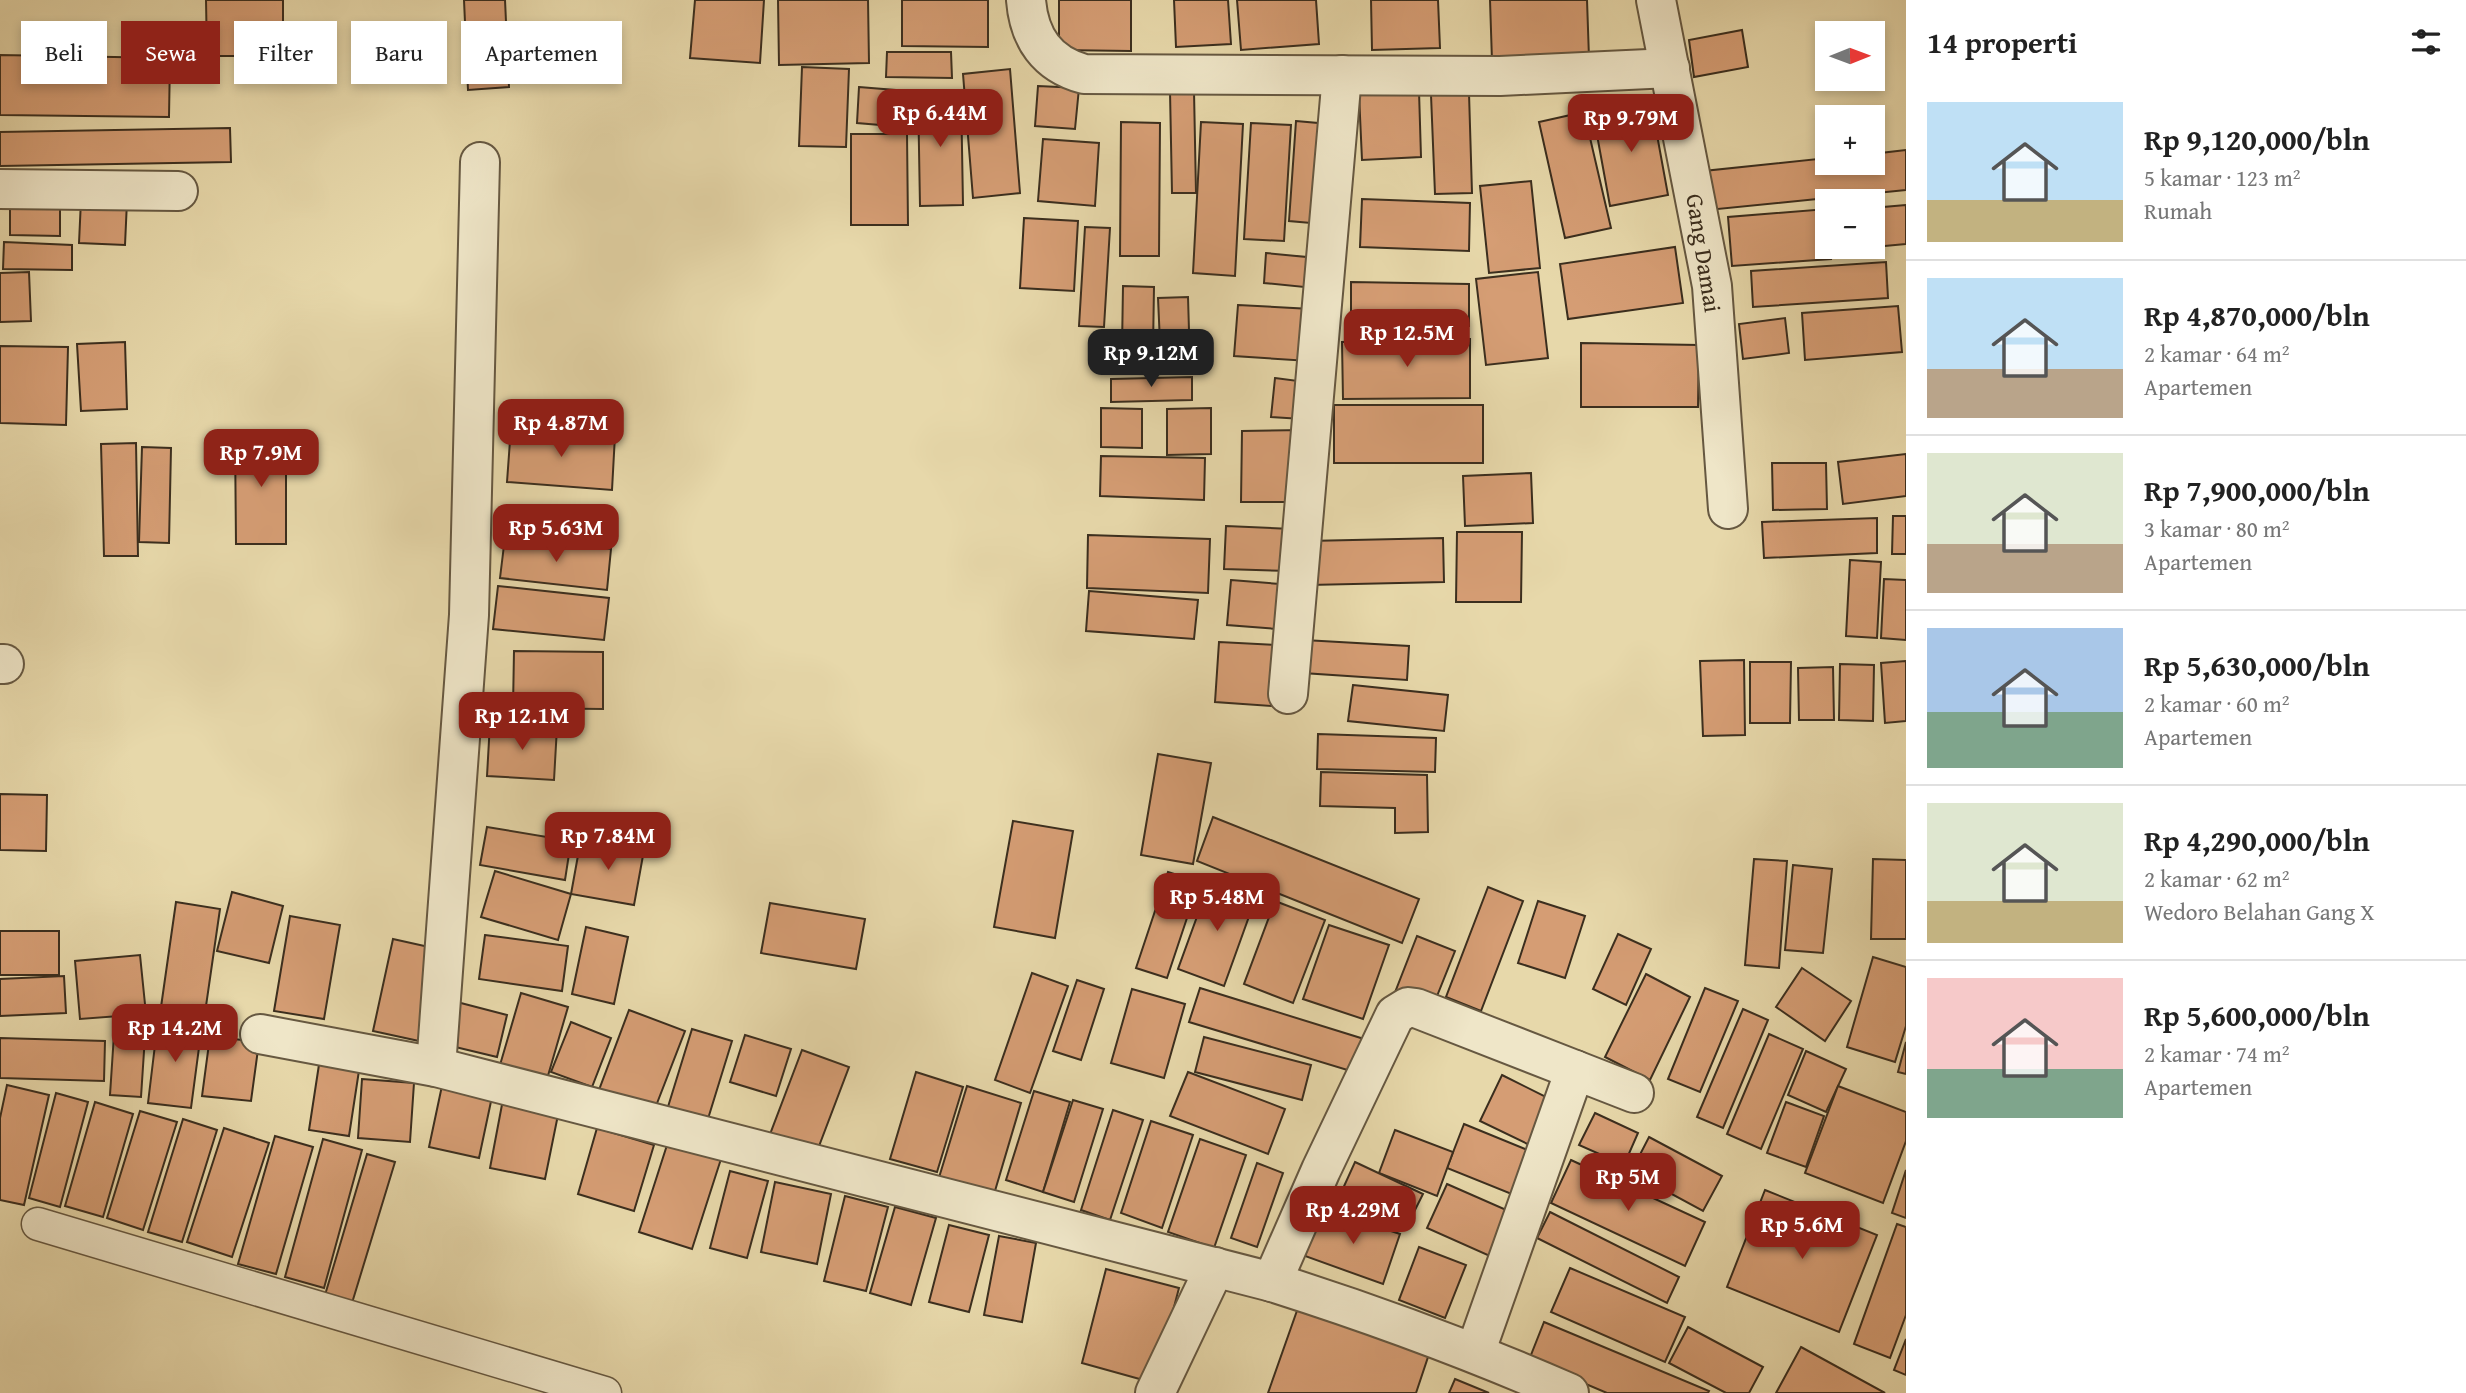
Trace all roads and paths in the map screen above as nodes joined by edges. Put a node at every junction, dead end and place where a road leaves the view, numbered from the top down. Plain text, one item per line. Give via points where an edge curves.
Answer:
1 (1026, 0) edge
2 (1656, 0) edge
3 (1670, 68) junction
4 (1342, 75) junction
5 (480, 162) dead end
6 (0, 189) edge
7 (178, 191) dead end
8 (1728, 509) dead end
9 (1289, 694) dead end
10 (260, 1034) dead end
11 (436, 1067) junction
12 (1575, 1070) junction
13 (1634, 1093) dead end
14 (38, 1224) dead end
15 (1215, 1267) junction
16 (1272, 1282) junction
17 (1475, 1353) junction
18 (605, 1393) edge
19 (1155, 1393) edge
20 (1569, 1393) edge

1 - 4 street via 1040,44 1064,68 1084,74
2 - 3 street, Gang Damai
3 - 4 street via 1500,76
3 - 8 street, Gang Damai via 1713,286
4 - 9 street
5 - 11 street via 469,615
6 - 7 street
10 - 11 street
11 - 15 street
12 - 13 street
12 - 16 street via 1416,1008 1402,1010 1395,1015
12 - 17 street
14 - 18 lane
15 - 16 street
15 - 19 street
16 - 17 street
17 - 20 street

